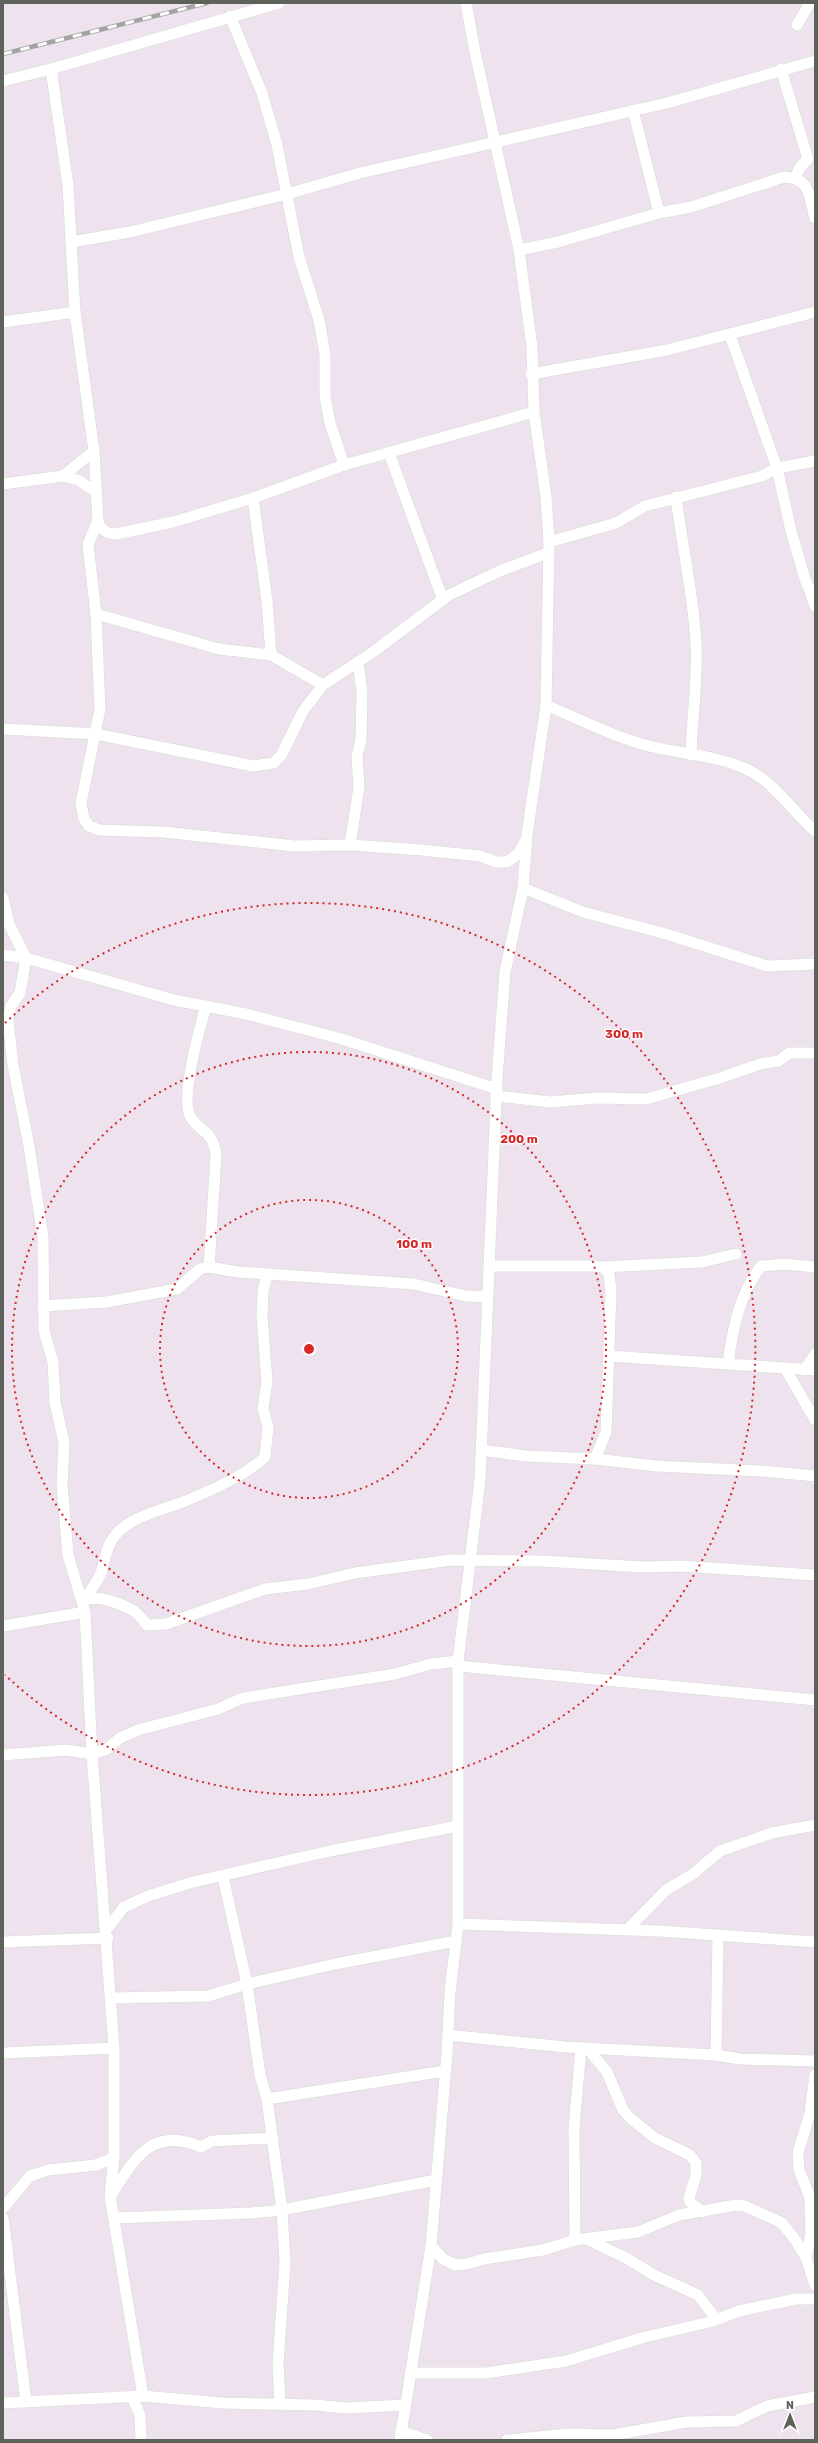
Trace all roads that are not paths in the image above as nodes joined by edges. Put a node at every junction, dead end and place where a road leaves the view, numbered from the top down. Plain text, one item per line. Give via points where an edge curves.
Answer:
1 (279, 3) edge
2 (466, 3) edge
3 (810, 3) edge
4 (230, 16) junction
5 (798, 25) dead end
6 (815, 61) edge
7 (51, 69) junction
8 (781, 69) junction
9 (3, 81) edge
10 (634, 110) junction
11 (496, 143) junction
12 (795, 178) junction
13 (287, 194) junction
14 (659, 213) junction
15 (815, 218) edge
16 (71, 242) junction
17 (519, 250) junction
18 (75, 312) junction
19 (815, 312) edge
20 (3, 322) edge
21 (730, 335) junction
22 (531, 374) junction
23 (534, 412) junction
24 (94, 451) junction
25 (389, 452) junction
26 (815, 461) edge
27 (344, 465) junction
28 (777, 468) junction
29 (63, 476) junction
30 (3, 484) edge
31 (96, 492) junction
32 (676, 497) junction
33 (253, 498) junction
34 (98, 520) junction
35 (548, 547) junction
36 (812, 590) edge
37 (443, 600) junction
38 (815, 606) edge
39 (96, 614) junction
40 (271, 655) junction
41 (358, 662) junction
42 (322, 685) junction
43 (546, 705) junction
44 (3, 729) edge
45 (96, 734) junction
46 (691, 755) junction
47 (815, 831) edge
48 (527, 835) junction
49 (350, 845) junction
50 (523, 888) junction
51 (3, 898) edge
52 (3, 955) edge
53 (26, 958) junction
54 (815, 964) edge
55 (206, 1006) junction
56 (815, 1053) edge
57 (497, 1093) junction
58 (736, 1254) dead end
59 (489, 1266) junction
60 (209, 1267) junction
61 (603, 1267) junction
62 (815, 1267) edge
63 (268, 1274) junction
64 (488, 1298) junction
65 (43, 1306) junction
66 (815, 1354) edge
67 (609, 1356) junction
68 (728, 1363) junction
69 (786, 1368) junction
70 (810, 1370) edge
71 (815, 1420) edge
72 (481, 1450) junction
73 (595, 1459) junction
74 (815, 1476) edge
75 (470, 1559) junction
76 (815, 1575) edge
77 (83, 1601) junction
78 (85, 1612) junction
79 (3, 1626) edge
80 (458, 1663) junction
81 (815, 1700) edge
82 (5, 1753) edge
83 (92, 1754) junction
84 (815, 1825) edge
85 (458, 1826) junction
86 (223, 1877) junction
87 (458, 1924) junction
88 (627, 1930) junction
89 (107, 1934) junction
90 (718, 1935) junction
91 (456, 1941) junction
92 (3, 1942) edge
93 (815, 1942) edge
94 (247, 1984) junction
95 (112, 1998) junction
96 (448, 2035) junction
97 (114, 2048) junction
98 (585, 2049) junction
99 (3, 2053) edge
100 (716, 2055) junction
101 (815, 2061) edge
102 (445, 2071) junction
103 (815, 2076) edge
104 (267, 2099) junction
105 (273, 2138) junction
106 (114, 2158) junction
107 (436, 2180) junction
108 (110, 2196) junction
109 (3, 2208) edge
110 (282, 2210) junction
111 (703, 2212) junction
112 (3, 2218) edge
113 (114, 2218) junction
114 (587, 2238) junction
115 (575, 2240) junction
116 (431, 2246) junction
117 (806, 2258) junction
118 (815, 2283) edge
119 (815, 2299) edge
120 (716, 2319) junction
121 (410, 2374) junction
122 (138, 2396) junction
123 (815, 2397) edge
124 (26, 2402) junction
125 (3, 2403) edge
126 (280, 2404) junction
127 (405, 2405) junction
128 (400, 2435) edge
129 (141, 2440) edge
130 (427, 2440) edge
131 (507, 2440) edge

1 - 4 street
2 - 11 street
3 - 5 street
4 - 7 street
4 - 13 street via 262,93
6 - 8 street
7 - 9 street
7 - 16 street via 68,185
8 - 10 street
8 - 12 street via 808,159 800,167
10 - 11 street
10 - 14 street
11 - 13 street via 360,173
11 - 17 street
12 - 14 street via 784,177 724,198
12 - 15 street via 805,185
13 - 16 street via 130,232
13 - 27 street via 299,257 319,320 325,354 325,397 330,423
14 - 17 street via 558,242
16 - 18 street
17 - 22 street via 532,347
18 - 20 street
18 - 24 street
19 - 21 street
21 - 22 street via 667,350
21 - 28 street
22 - 23 street
23 - 25 street
23 - 35 street via 546,497
24 - 29 street
24 - 31 street
25 - 27 street
25 - 37 street
26 - 28 street
27 - 33 street
28 - 32 street via 762,476
28 - 36 street via 791,531
29 - 30 street
29 - 31 street via 78,480
31 - 34 street
32 - 35 street via 645,506 616,523
32 - 46 street via 682,550 690,583 696,643
33 - 34 street via 173,522 116,534 103,530
33 - 40 street via 267,601
34 - 39 street via 88,545
35 - 37 street
35 - 43 street
36 - 38 street
37 - 41 street
39 - 40 street via 219,650
39 - 45 street via 100,708
40 - 42 street
41 - 42 street
41 - 49 street via 362,692 361,740 357,756 359,787
42 - 45 street via 303,712 282,754 274,763 253,766
43 - 46 street via 612,733
43 - 48 street
44 - 45 street
45 - 49 street via 82,803 84,819 89,826 100,830 163,832 296,846
46 - 47 street via 736,766 758,776
48 - 49 street via 518,854 507,862 446,852
48 - 50 street
50 - 54 street via 583,912 666,934 768,966
50 - 57 street via 505,972
51 - 53 street via 9,924
52 - 53 street
53 - 55 street
53 - 65 street via 20,993 11,1006 8,1019 13,1065 43,1237
55 - 57 street via 342,1039
55 - 60 street via 193,1049 187,1106 191,1117 213,1140 216,1155
56 - 57 street via 789,1053 779,1061 752,1066 646,1099 596,1098 551,1102
57 - 59 street
58 - 61 street via 702,1262
59 - 61 street
59 - 64 street
60 - 63 street
60 - 65 street via 200,1269 177,1289 106,1302
61 - 67 street via 609,1274 611,1291
62 - 68 street via 784,1264 761,1266 739,1305
63 - 64 street via 414,1284 466,1296
63 - 77 street via 263,1290 262,1317 267,1381 263,1409 268,1427 265,1457 254,1466 212,1488 144,1516 125,1527 113,1538 106,1551 102,1571
64 - 72 street
65 - 77 street via 44,1331 53,1362 55,1402 64,1443 62,1485 68,1555
66 - 70 street
67 - 68 street
67 - 73 street via 606,1432
68 - 69 street
69 - 70 street
69 - 71 street
72 - 73 street via 526,1456
72 - 75 street via 480,1480
73 - 74 street via 656,1466
75 - 76 street via 606,1566 681,1566
75 - 77 street via 354,1573 308,1584 266,1589 158,1624 147,1624 135,1612 106,1600 89,1597
75 - 80 street
77 - 78 street
78 - 79 street
78 - 83 street
80 - 81 street
80 - 83 street via 431,1664 395,1674 243,1698 218,1709 138,1730 120,1738 107,1749
80 - 85 street
82 - 83 street via 66,1750
83 - 89 street
84 - 88 street via 772,1833 720,1851 693,1874 666,1890
85 - 86 street via 330,1851
85 - 87 street
86 - 89 street via 193,1882 148,1896 124,1907
86 - 94 street
87 - 88 street
87 - 91 street
88 - 90 street
89 - 92 street
89 - 95 street
90 - 93 street
90 - 100 street
91 - 94 street
91 - 96 street
94 - 95 street via 208,1996
94 - 104 street via 260,2075
95 - 97 street
96 - 98 street
96 - 102 street
97 - 99 street
97 - 106 street
98 - 100 street
98 - 111 street via 607,2072 623,2110 630,2118 644,2131 684,2151 696,2163 696,2175 689,2198 690,2202
98 - 115 street via 574,2127
100 - 101 street via 740,2059
102 - 104 street
102 - 107 street
103 - 117 street via 810,2113 798,2153 799,2170 810,2198 812,2214
104 - 105 street
105 - 108 street via 212,2140 200,2147 177,2140 154,2143 142,2151
105 - 110 street
106 - 108 street
106 - 109 street via 96,2166 48,2170 30,2176
107 - 110 street
107 - 116 street
108 - 113 street
110 - 113 street
110 - 126 street via 285,2263 278,2363
111 - 114 street via 680,2215 638,2232
111 - 117 street via 736,2205 745,2206 782,2223
112 - 124 street
113 - 122 street
114 - 115 street
114 - 120 street via 654,2275 698,2295
115 - 116 street via 543,2250 455,2265 443,2259
116 - 121 street
117 - 118 street
119 - 120 street via 796,2299 739,2311
120 - 121 street via 566,2361 486,2373
121 - 127 street
122 - 124 street
122 - 126 street via 223,2403
122 - 129 street
123 - 131 street via 767,2406 736,2421 686,2422 612,2435 568,2434
124 - 125 street
126 - 127 street via 345,2408
127 - 128 street
128 - 130 street

